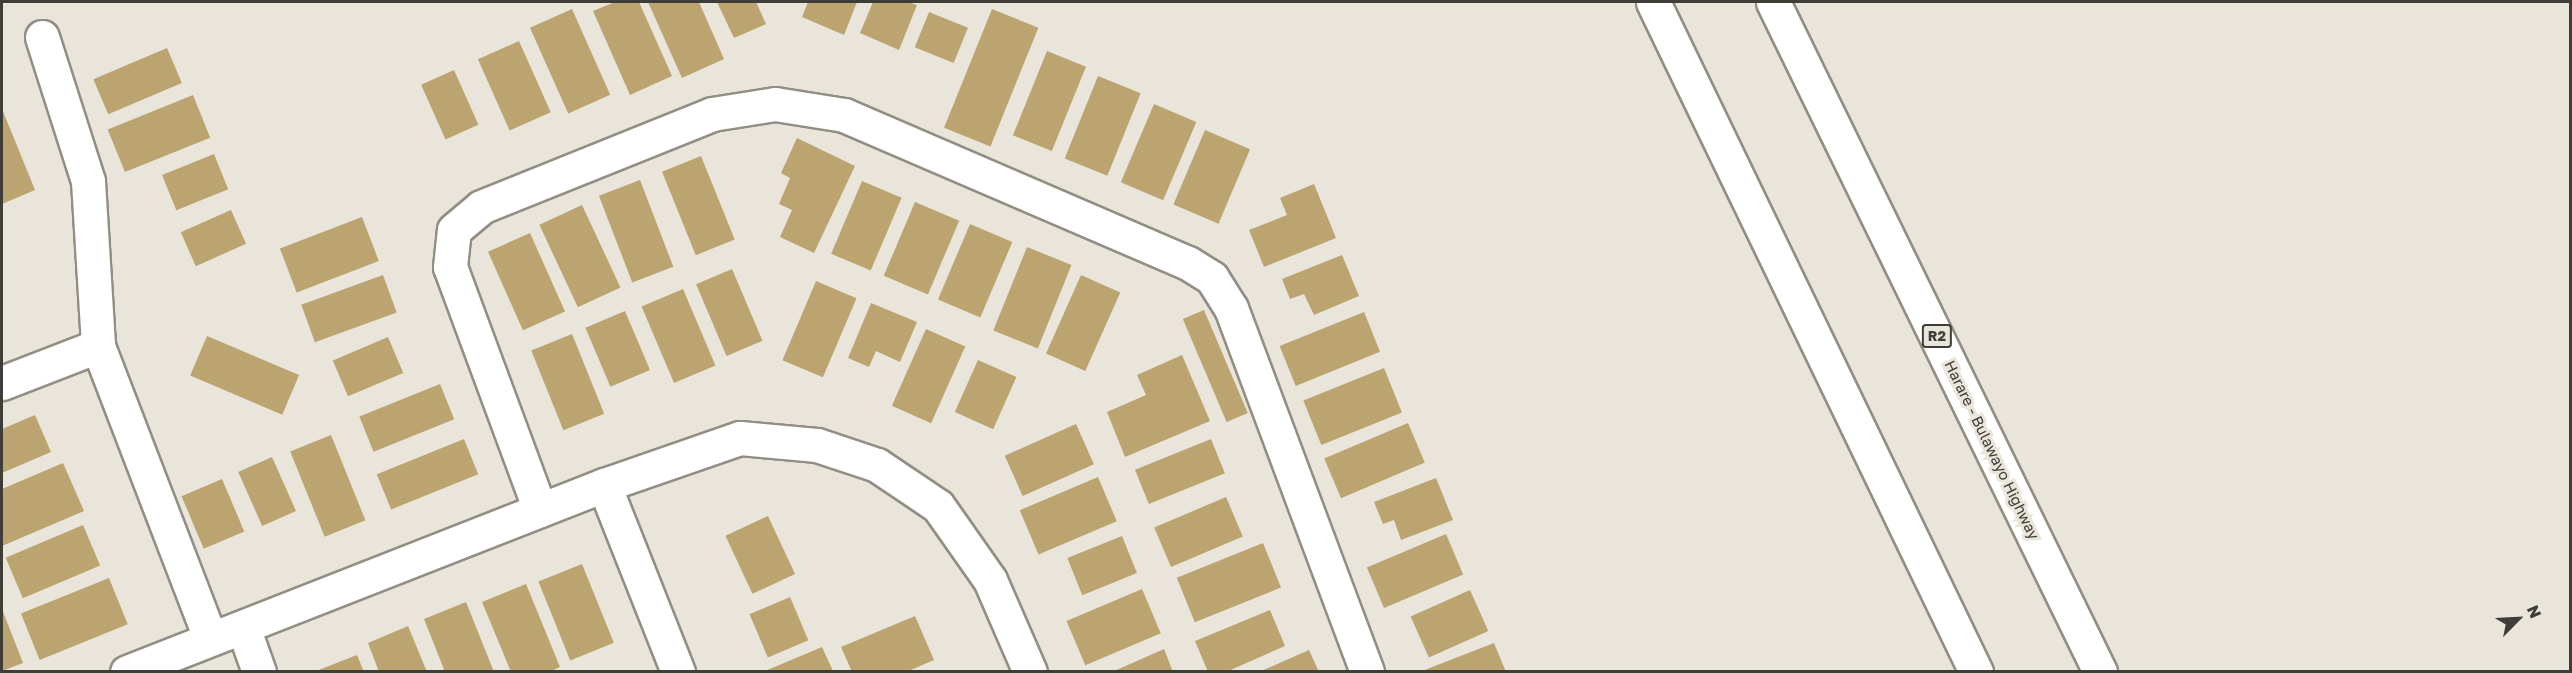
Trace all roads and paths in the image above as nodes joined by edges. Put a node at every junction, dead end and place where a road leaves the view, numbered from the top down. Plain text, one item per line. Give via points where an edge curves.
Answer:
1 (1653, 2) edge
2 (1773, 2) edge
3 (42, 37) dead end
4 (98, 346) junction
5 (2, 383) edge
6 (604, 485) junction
7 (540, 510) junction
8 (243, 627) junction
9 (210, 638) junction
10 (127, 672) edge
11 (259, 672) edge
12 (678, 672) edge
13 (1030, 672) edge
14 (1367, 672) edge
15 (1976, 672) edge
16 (2100, 672) edge

1 - 15 main road
2 - 16 main road, Harare - Bulawayo Highway / R2
3 - 4 main road via 88,181
4 - 5 main road
4 - 9 main road
6 - 7 main road
6 - 12 main road
6 - 13 main road via 740,438 817,445 877,465 938,506 990,580
7 - 8 main road
7 - 14 main road via 450,267 454,230 481,207 712,114 776,104 844,115 1188,263 1212,278 1231,308
8 - 9 main road
8 - 11 main road
9 - 10 main road

